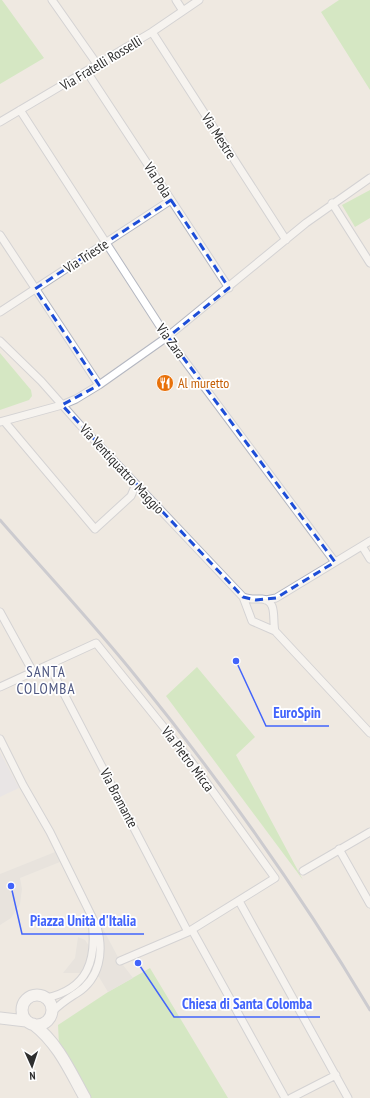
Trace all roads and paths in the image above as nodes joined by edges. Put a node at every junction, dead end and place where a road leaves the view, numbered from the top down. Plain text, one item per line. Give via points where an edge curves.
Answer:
1 (52, 0) edge
2 (176, 0) edge
3 (199, 0) edge
4 (183, 11) junction
5 (152, 32) junction
6 (97, 64) junction
7 (86, 72) junction
8 (20, 110) junction
9 (0, 122) edge
10 (370, 178) edge
11 (171, 200) junction
12 (332, 203) junction
13 (0, 236) edge
14 (286, 240) junction
15 (106, 243) junction
16 (370, 264) edge
17 (228, 288) junction
18 (35, 289) junction
19 (0, 312) edge
20 (167, 337) junction
21 (0, 341) edge
22 (99, 385) junction
23 (62, 405) junction
24 (2, 422) edge
25 (136, 484) junction
26 (143, 492) junction
27 (131, 496) junction
28 (370, 542) edge
29 (362, 546) junction
30 (370, 559) edge
31 (336, 562) junction
32 (243, 597) junction
33 (276, 598) junction
34 (256, 600) junction
35 (266, 600) junction
36 (273, 607) junction
37 (0, 612) edge
38 (248, 612) junction
39 (273, 617) junction
40 (258, 624) junction
41 (275, 631) junction
42 (49, 665) junction
43 (33, 672) junction
44 (0, 687) edge
45 (370, 733) edge
46 (0, 740) edge
47 (370, 832) edge
48 (339, 849) junction
49 (303, 871) dead end
50 (239, 901) junction
51 (370, 904) edge
52 (90, 913) junction
53 (190, 931) junction
54 (120, 961) dead end
55 (46, 998) junction
56 (23, 1006) junction
57 (52, 1014) junction
58 (0, 1018) edge
59 (29, 1023) junction
60 (56, 1048) junction
61 (336, 1075) junction
62 (85, 1098) edge
63 (285, 1098) edge
64 (291, 1098) edge
65 (348, 1098) edge

1 - 6 street
2 - 4 street
3 - 4 street, Via Fratelli Rosselli
4 - 5 street, Via Fratelli Rosselli
5 - 6 street, Via Fratelli Rosselli
5 - 14 street, Via Mestre
6 - 7 street, Via Fratelli Rosselli
7 - 8 street, Via Fratelli Rosselli
7 - 11 street, Via Pola
8 - 9 street, Via Fratelli Rosselli
8 - 15 street, Via Zara
10 - 12 street
11 - 15 street, Via Trieste
11 - 17 street, Via Pola
12 - 14 street
12 - 16 street
13 - 18 street
14 - 17 street
15 - 18 street, Via Trieste
15 - 20 street, Via Zara
17 - 20 street
18 - 19 street, Via Trieste
18 - 22 street
20 - 22 street
20 - 31 street, Via Zara
21 - 23 street, Via Ventiquattro Maggio
22 - 23 street
23 - 24 street
23 - 25 street, Via Ventiquattro Maggio
24 - 27 street via 95,529
25 - 26 street, Via Ventiquattro Maggio
25 - 27 street
26 - 27 street
26 - 32 street, Via Ventiquattro Maggio
28 - 29 street
29 - 30 street
29 - 31 street
31 - 33 street
32 - 34 street
32 - 38 street, Via Ventiquattro Maggio
33 - 35 street
33 - 36 street
34 - 35 street
34 - 38 street via 250,605
35 - 36 street
36 - 39 street
37 - 43 street
38 - 40 street, Via Ventiquattro Maggio via 252,621
39 - 40 street via 265,624
39 - 41 street
40 - 41 street, Via Ventiquattro Maggio
41 - 45 street, Via Ventiquattro Maggio
42 - 43 street
42 - 50 street, Via Pietro Micca via 96,643 191,761 275,878
42 - 53 street, Via Bramante
43 - 44 street
46 - 52 street
47 - 48 street
48 - 49 street
48 - 51 street
50 - 53 street
50 - 61 street
52 - 55 street via 93,938 90,965 72,988 60,995
52 - 57 street via 100,938 98,968 87,985 65,999
53 - 54 street
53 - 63 street, Via Bramante
55 - 56 street via 34,995 26,1000
55 - 57 street via 52,1005
56 - 58 street
56 - 59 street via 23,1013
57 - 59 street via 45,1023
57 - 60 street
58 - 59 street
59 - 60 street via 45,1034
60 - 62 street
61 - 64 street
61 - 65 street

